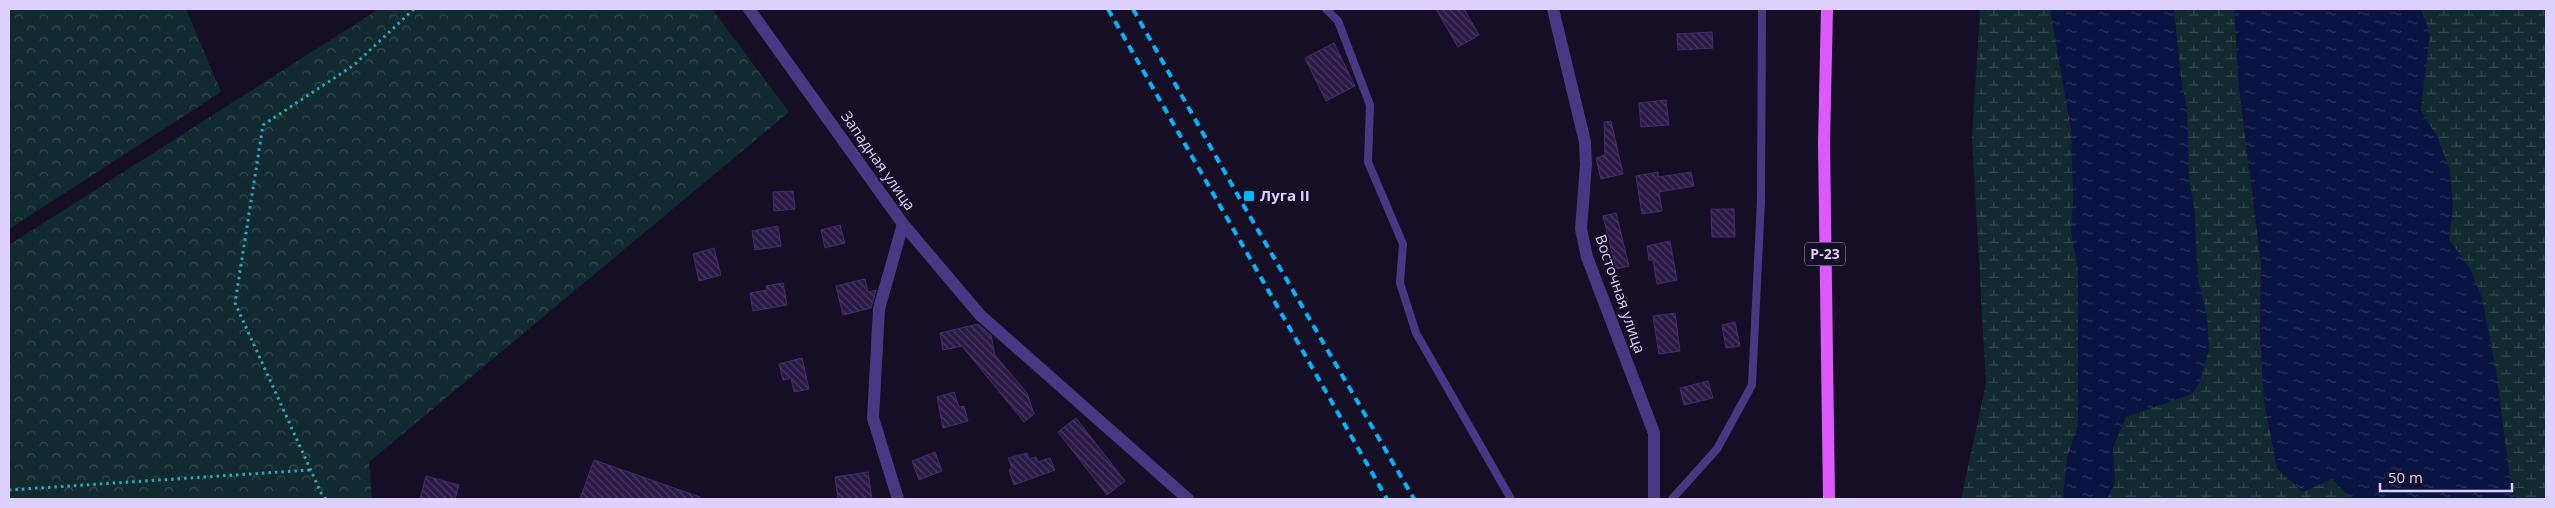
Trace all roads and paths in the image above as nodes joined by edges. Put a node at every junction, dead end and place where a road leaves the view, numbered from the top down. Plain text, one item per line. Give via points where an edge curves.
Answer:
1 (414, 9) edge
2 (749, 9) edge
3 (1326, 9) edge
4 (1553, 9) edge
5 (1762, 9) edge
6 (1827, 9) edge
7 (903, 224) junction
8 (310, 470) junction
9 (9, 490) edge
10 (326, 499) edge
11 (898, 499) edge
12 (1188, 499) edge
13 (1511, 499) edge
14 (1654, 499) edge
15 (1672, 499) edge
16 (1829, 499) edge

1 - 8 path via 354,65 263,124 234,303
2 - 7 street, Западная улица
3 - 13 lane via 1338,20 1370,105 1368,162 1403,244 1400,283 1416,333
4 - 14 street, Восточная улица via 1585,142 1581,219 1587,257 1654,433
5 - 15 lane via 1761,201 1752,385 1717,450
6 - 16 main road, Р-23 via 1824,143
7 - 11 street, Западная улица via 880,309 873,418
7 - 12 street via 980,315
8 - 9 path
8 - 10 path

